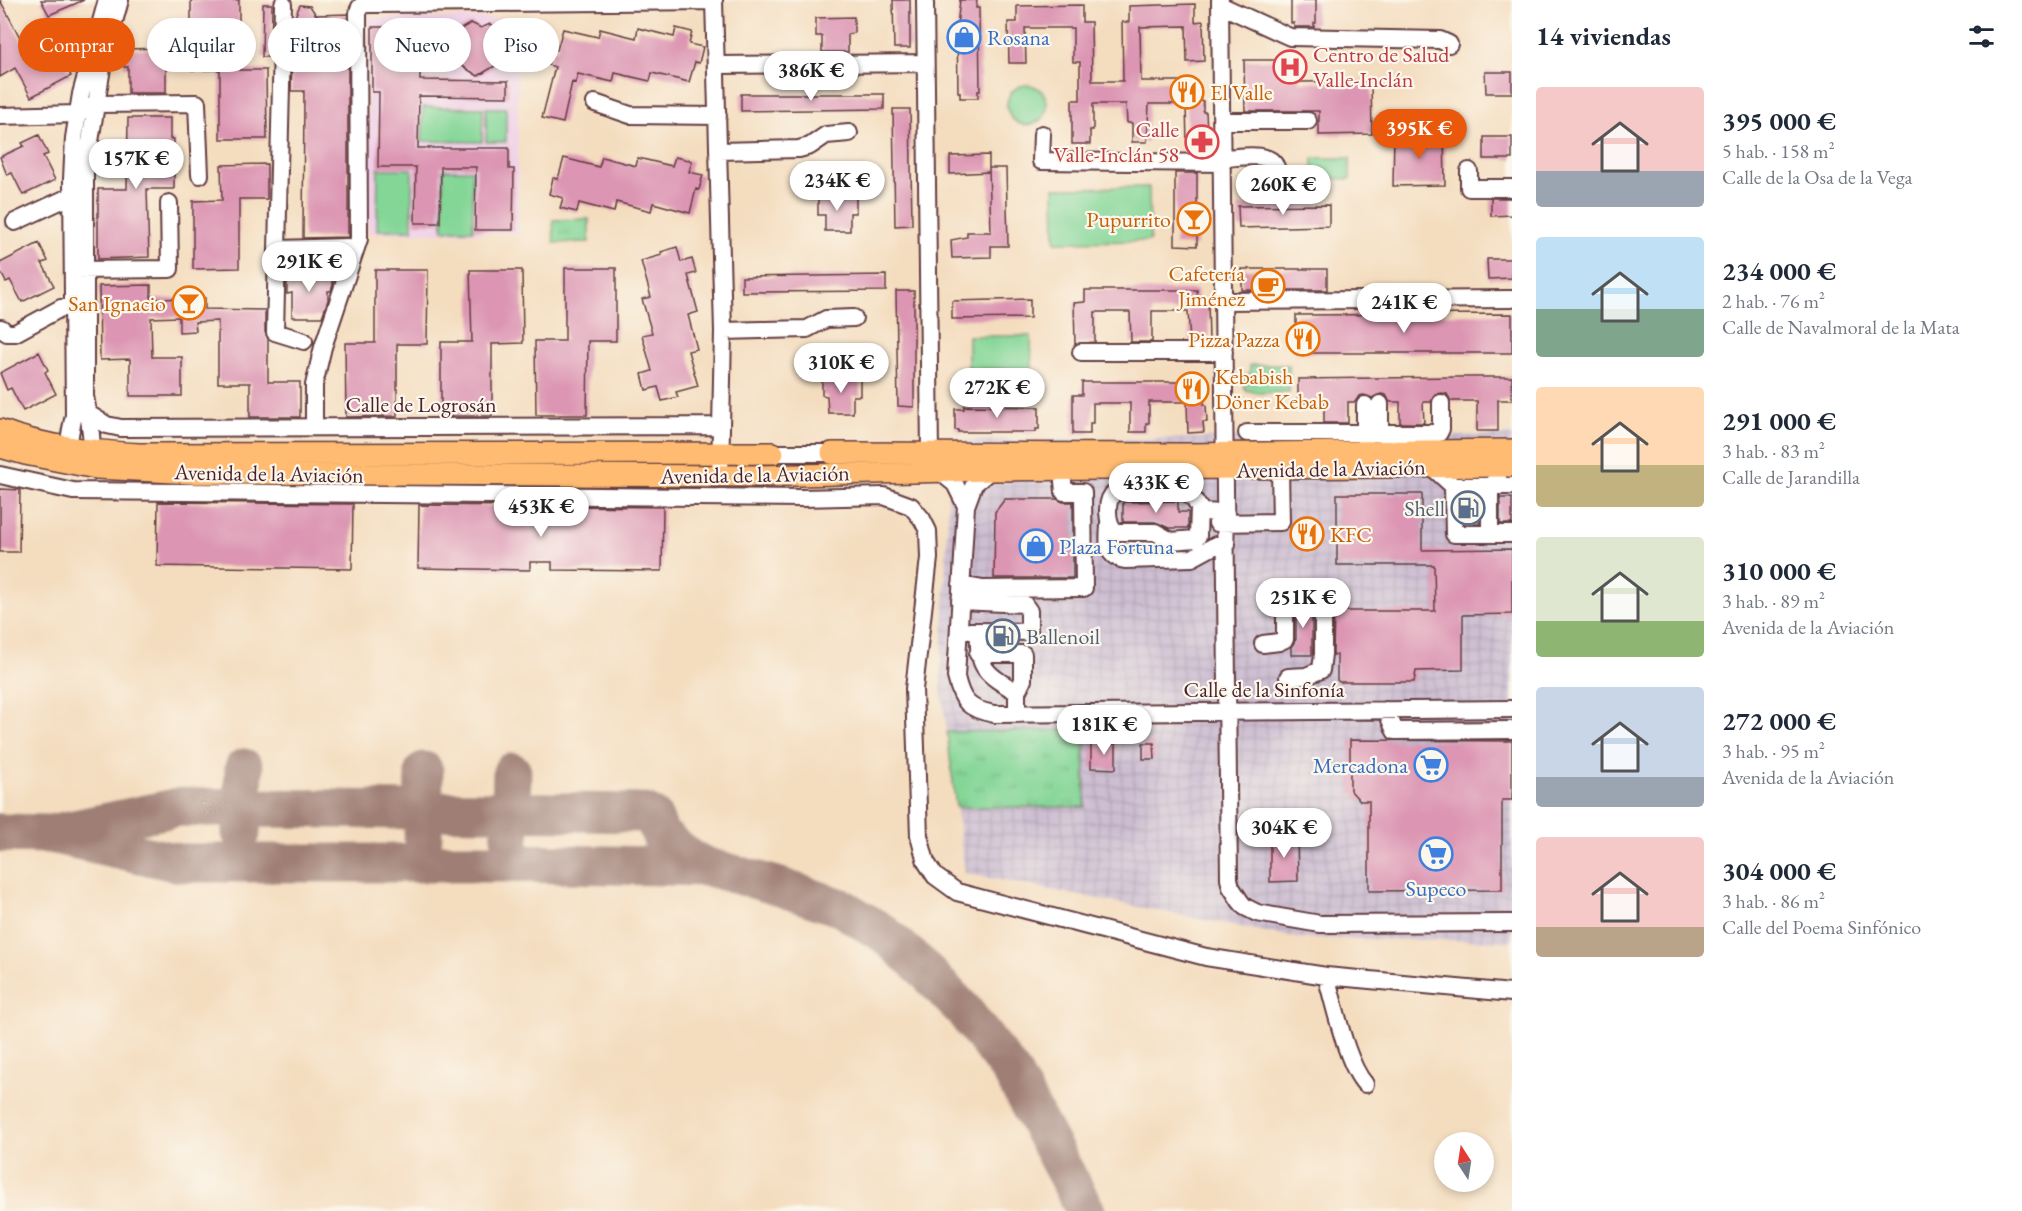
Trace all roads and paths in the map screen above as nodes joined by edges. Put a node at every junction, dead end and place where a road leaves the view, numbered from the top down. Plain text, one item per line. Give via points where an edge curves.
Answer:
1 (107, 0) edge
2 (120, 0) edge
3 (714, 0) edge
4 (925, 0) edge
5 (631, 1) edge
6 (434, 2) edge
7 (536, 2) edge
8 (283, 3) dead end
9 (1220, 3) edge
10 (359, 6) edge
11 (1449, 45) dead end
12 (924, 63) junction
13 (718, 65) junction
14 (595, 103) dead end
15 (95, 104) junction
16 (77, 114) junction
17 (0, 116) edge
18 (718, 116) junction
19 (1222, 121) junction
20 (1308, 121) dead end
21 (849, 133) dead end
22 (1042, 134) dead end
23 (719, 151) junction
24 (1222, 160) junction
25 (1276, 167) dead end
26 (1469, 171) dead end
27 (200, 175) dead end
28 (1512, 188) edge
29 (73, 195) junction
30 (169, 203) dead end
31 (15, 222) dead end
32 (348, 247) dead end
33 (278, 249) junction
34 (79, 270) junction
35 (1512, 299) edge
36 (1224, 301) junction
37 (80, 305) junction
38 (854, 318) dead end
39 (1, 328) edge
40 (723, 331) junction
41 (304, 341) dead end
42 (1081, 352) dead end
43 (1224, 352) junction
44 (1441, 403) dead end
45 (1372, 404) dead end
46 (87, 413) junction
47 (721, 426) junction
48 (314, 427) junction
49 (121, 428) junction
50 (0, 430) edge
51 (1247, 433) dead end
52 (1370, 440) junction
53 (0, 447) edge
54 (69, 447) junction
55 (92, 452) junction
56 (720, 452) junction
57 (773, 453) joint
58 (832, 453) joint
59 (1226, 461) junction
60 (935, 463) junction
61 (1431, 466) junction
62 (1280, 468) junction
63 (991, 470) junction
64 (1062, 470) junction
65 (1511, 471) edge
66 (0, 474) edge
67 (720, 476) junction
68 (966, 506) junction
69 (1198, 508) junction
70 (1490, 510) junction
71 (1454, 511) junction
72 (1226, 518) junction
73 (1109, 522) junction
74 (1199, 531) junction
75 (1512, 534) edge
76 (1227, 544) junction
77 (1200, 555) junction
78 (961, 593) junction
79 (1011, 603) junction
80 (958, 631) junction
81 (979, 632) junction
82 (1011, 632) junction
83 (1263, 644) dead end
84 (985, 654) junction
85 (1288, 677) dead end
86 (1017, 692) junction
87 (1512, 709) edge
88 (1386, 710) junction
89 (1228, 711) junction
90 (1017, 714) junction
91 (1512, 730) edge
92 (1512, 922) edge
93 (1326, 976) junction
94 (1512, 993) edge
95 (1365, 1084) dead end

1 - 16 street
2 - 15 street
3 - 5 street
3 - 13 street
4 - 12 street
5 - 7 street
6 - 7 street
6 - 10 street
8 - 33 street
9 - 11 street via 1290,37 1440,40
9 - 19 street
10 - 48 street via 358,239 323,346 314,385
12 - 13 street
12 - 60 street
13 - 18 street
14 - 18 street via 630,115
15 - 16 street
15 - 27 street via 197,104
15 - 34 street via 85,172
16 - 17 street
16 - 29 street
18 - 23 street
19 - 20 street
19 - 24 street
21 - 23 street via 826,135 800,149
22 - 24 street via 1041,161
23 - 40 street
24 - 25 street via 1266,157
24 - 36 street
26 - 28 street via 1469,188
29 - 31 street
29 - 34 street
30 - 34 street via 170,269
32 - 33 street
33 - 41 street via 275,332
34 - 37 street
35 - 36 street
36 - 43 street
37 - 39 street via 61,308 15,333
37 - 46 street
37 - 54 street
38 - 40 street via 826,319 807,329
40 - 47 street
42 - 43 street
43 - 59 street
44 - 52 street via 1440,432
45 - 52 street
46 - 49 street, Calle de Logrosán
46 - 55 street
47 - 48 street, Calle de Logrosán
47 - 56 street
48 - 49 street, Calle de Logrosán
49 - 55 street, Calle de Logrosán
50 - 54 main road, Avenida de la Aviación
51 - 52 street
52 - 59 main road, Avenida de la Aviación
52 - 65 main road, Avenida de la Aviación
53 - 55 main road, Avenida de la Aviación via 25,454
54 - 55 main road, Avenida de la Aviación
55 - 56 main road, Avenida de la Aviación
55 - 67 main road, Avenida de la Aviación via 120,470 193,473
56 - 57 main road, Avenida de la Aviación
56 - 67 street
57 - 58 street, Avenida de la Aviación
58 - 60 main road, Avenida de la Aviación
59 - 60 main road, Avenida de la Aviación
59 - 62 main road, Avenida de la Aviación
59 - 64 main road, Avenida de la Aviación
59 - 72 street
60 - 63 main road, Avenida de la Aviación
60 - 67 main road, Avenida de la Aviación
60 - 68 street via 955,484
61 - 62 main road, Avenida de la Aviación
61 - 65 main road, Avenida de la Aviación
61 - 71 street
62 - 72 street via 1281,522
63 - 64 main road, Avenida de la Aviación
63 - 68 street, Calle de la Sinfonía via 974,484
64 - 78 street via 1064,492 1083,492 1084,588
65 - 70 street
66 - 93 street via 73,491 884,496 911,506 928,531 929,558 914,689 920,836 926,862 935,876 957,892 1206,957
68 - 78 street, Calle de la Sinfonía
69 - 72 street
69 - 73 street via 1182,490 1121,491 1109,500
69 - 74 street
70 - 71 street
70 - 71 street
70 - 71 street
70 - 75 street
72 - 74 street via 1204,524
72 - 76 street
73 - 74 street via 1116,532 1155,532 1171,541 1195,539
73 - 77 street via 1109,547 1115,558
74 - 77 street
76 - 77 street via 1216,545
76 - 89 street
78 - 79 street
78 - 80 street, Calle de la Sinfonía
79 - 82 street
79 - 82 street via 1024,604 1029,611 1029,632
80 - 81 street
80 - 90 street, Calle de la Sinfonía via 956,677 968,705 994,714
81 - 82 street
81 - 84 street
83 - 85 street via 1285,639 1286,601 1290,592 1314,590 1323,598 1321,670
84 - 86 street via 982,666
84 - 86 street via 1023,654 1023,680
86 - 90 street
87 - 88 street, Calle de la Sinfonía
88 - 89 street, Calle de la Sinfonía
88 - 91 street via 1395,731 1467,735
89 - 90 street, Calle de la Sinfonía
89 - 92 street via 1229,879 1245,907 1263,915 1320,924
93 - 94 street
93 - 95 street via 1351,1061

